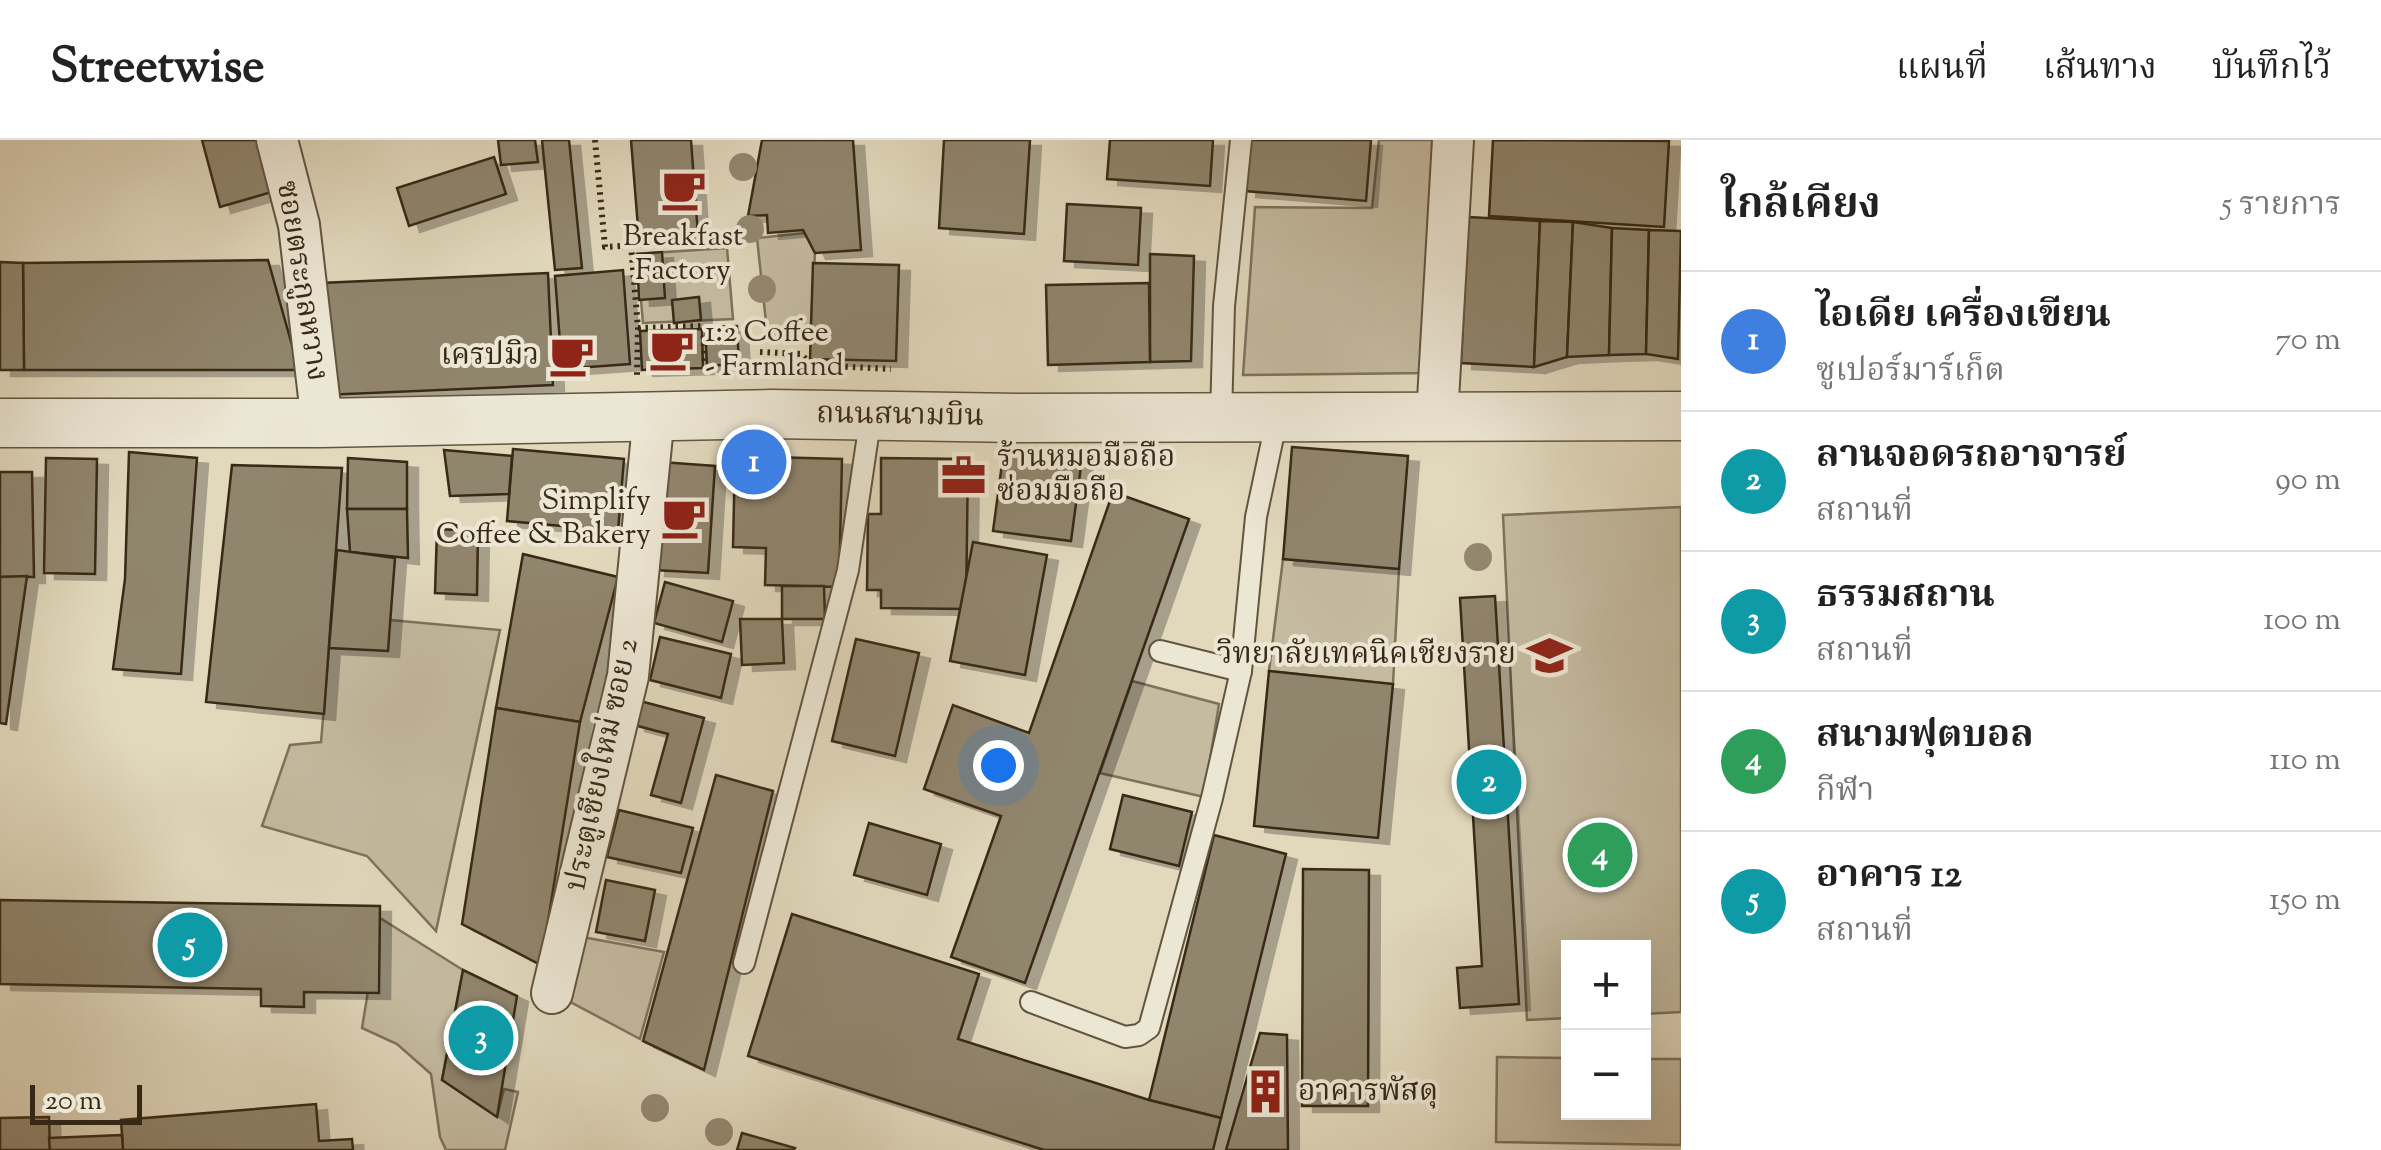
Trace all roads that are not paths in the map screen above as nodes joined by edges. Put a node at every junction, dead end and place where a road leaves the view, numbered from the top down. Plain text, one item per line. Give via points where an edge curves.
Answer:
1 (277, 140) edge
2 (1240, 140) edge
3 (1452, 140) edge
4 (640, 415) junction
5 (871, 416) junction
6 (1681, 416) edge
7 (1221, 417) junction
8 (1277, 418) junction
9 (1437, 418) junction
10 (0, 423) edge
11 (322, 423) junction
12 (1160, 651) dead end
13 (1240, 671) junction
14 (744, 963) dead end
15 (552, 992) dead end
16 (1031, 1002) dead end

1 - 11 street, ซอยตระกูลหวาง via 299,225
2 - 7 lane
3 - 9 street
4 - 5 street, ถนนสนามบิน
4 - 11 street, ถนนสนามบิน
4 - 15 street, ประตูเชียงใหม่ ซอย 2 via 628,676
5 - 7 street, ถนนสนามบิน
5 - 14 lane via 848,570
6 - 9 street, ถนนสนามบิน
7 - 8 street, ถนนสนามบิน
8 - 9 street, ถนนสนามบิน
8 - 13 lane via 1256,517
10 - 11 street, ถนนสนามบิน
12 - 13 lane
13 - 16 lane via 1148,1028 1125,1037

